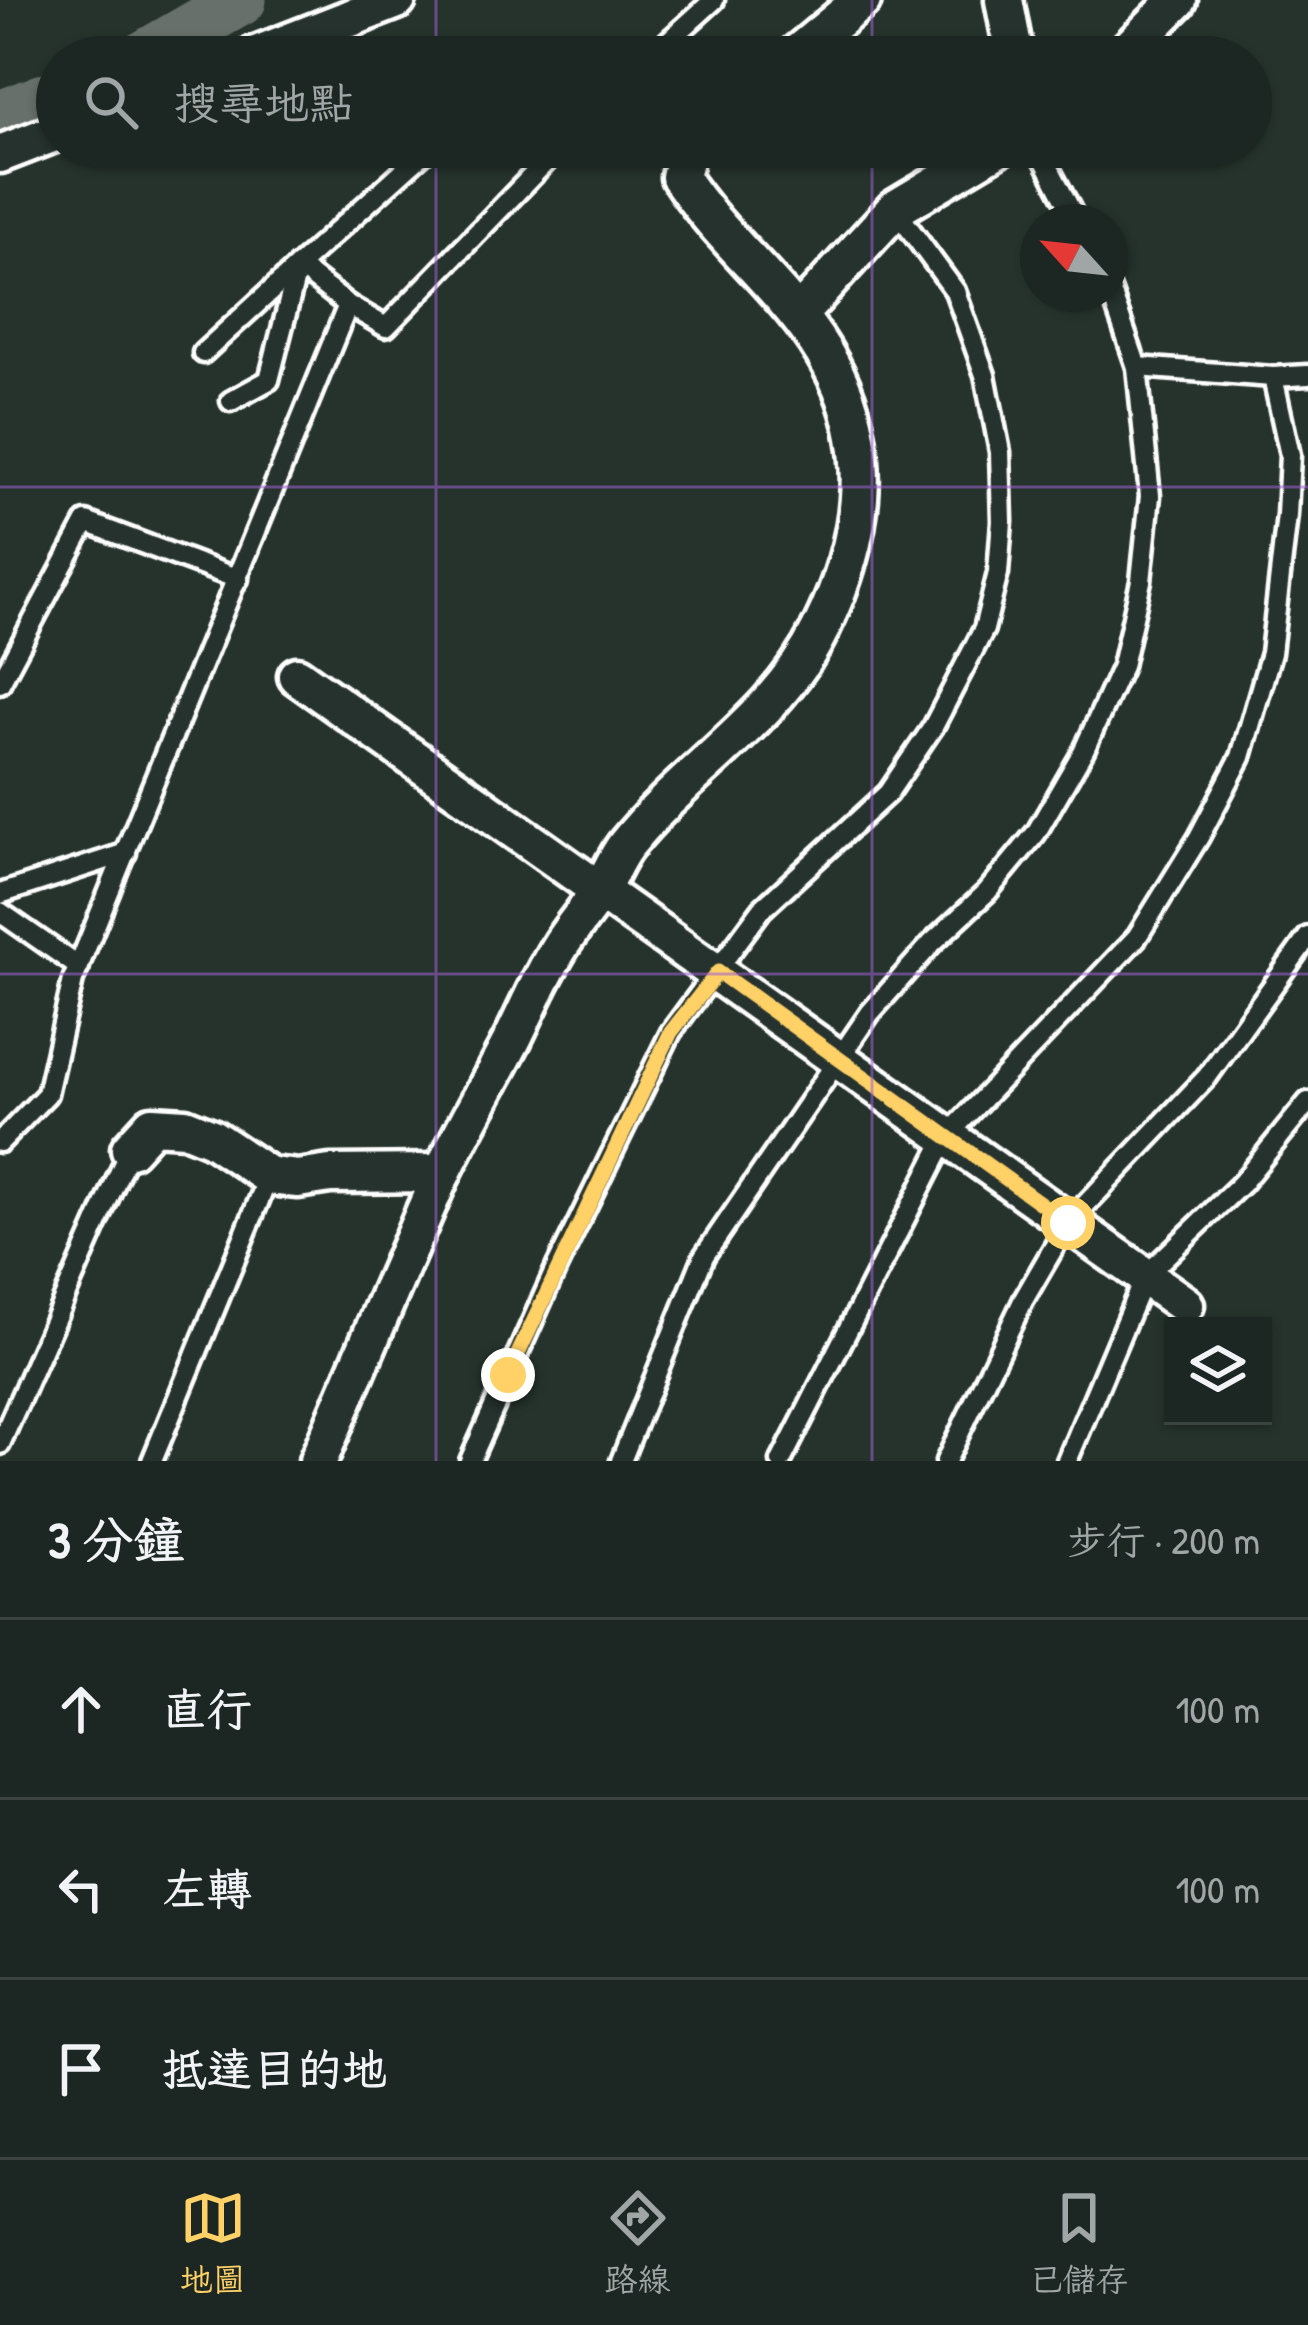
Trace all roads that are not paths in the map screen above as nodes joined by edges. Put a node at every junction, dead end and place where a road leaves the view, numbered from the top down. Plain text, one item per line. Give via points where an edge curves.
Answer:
1 (714, 0) edge
2 (862, 0) edge
3 (1004, 0) edge
4 (1178, 0) edge
5 (381, 3) edge
6 (302, 36) edge
7 (674, 36) edge
8 (818, 36) edge
9 (1011, 36) edge
10 (1141, 36) edge
11 (36, 140) edge
12 (0, 154) edge
13 (407, 168) edge
14 (540, 168) edge
15 (682, 168) edge
16 (964, 168) edge
17 (1049, 168) edge
18 (1068, 204) edge
19 (895, 209) junction
20 (298, 266) junction
21 (347, 305) junction
22 (1118, 312) edge
23 (798, 315) junction
24 (203, 353) dead end
25 (1137, 367) junction
26 (1308, 375) edge
27 (1273, 376) junction
28 (231, 401) dead end
29 (238, 579) junction
30 (297, 676) dead end
31 (0, 683) edge
32 (126, 853) junction
33 (601, 890) junction
34 (0, 894) edge
35 (0, 912) edge
36 (1308, 937) edge
37 (79, 967) junction
38 (718, 972) junction
39 (839, 1059) junction
40 (1308, 1102) edge
41 (947, 1136) junction
42 (0, 1142) edge
43 (130, 1149) joint
44 (442, 1173) junction
45 (269, 1176) junction
46 (1068, 1223) junction
47 (1145, 1276) junction
48 (1185, 1305) dead end
49 (0, 1444) edge
50 (152, 1461) edge
51 (318, 1461) edge
52 (470, 1461) edge
53 (621, 1461) edge
54 (782, 1461) edge
55 (946, 1461) edge
56 (1067, 1461) edge

1 - 7 lane
2 - 8 street
3 - 9 street
4 - 10 street
5 - 6 street
11 - 12 street
13 - 20 lane
14 - 21 lane via 386,327
15 - 23 street via 701,208
16 - 19 street
17 - 18 lane
19 - 23 street
19 - 38 lane via 955,291 986,375 1000,452 998,573 984,629 888,794 762,910
20 - 21 lane
20 - 24 lane
20 - 28 lane via 269,380
21 - 29 lane
22 - 25 lane
23 - 33 street via 832,371 857,442 847,568 819,634 780,693 625,846
25 - 27 lane
25 - 39 lane via 1150,496 1122,666 1036,833 932,943
26 - 27 lane
27 - 41 lane via 1290,455 1287,515 1271,652 1241,757 1137,937
29 - 31 lane via 86,522
29 - 32 lane
30 - 33 street
32 - 34 lane
32 - 37 lane
33 - 38 street
33 - 44 street via 560,946
35 - 37 lane
36 - 46 lane via 1207,1077
37 - 42 lane via 47,1094
38 - 39 street
38 - 52 lane via 671,1032 636,1100
39 - 41 street
39 - 53 lane via 704,1256
40 - 47 lane via 1242,1183
41 - 46 street
41 - 54 lane
43 - 45 street via 152,1125 184,1126
43 - 49 lane
44 - 45 street
44 - 51 street
45 - 50 lane
46 - 47 street
46 - 55 lane
47 - 48 street
47 - 56 lane

